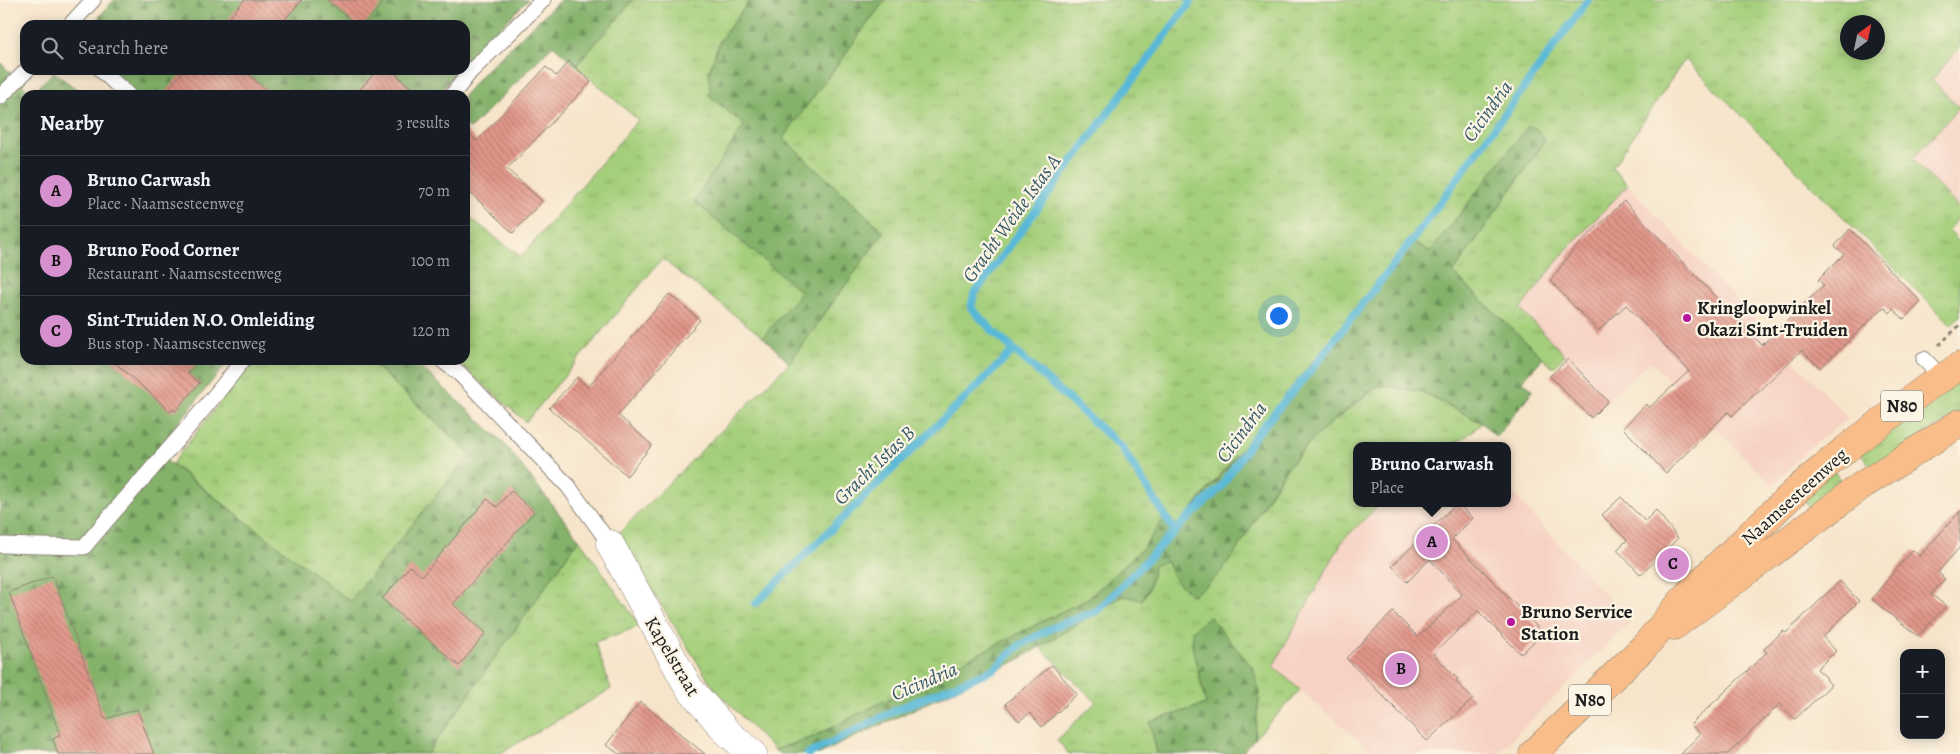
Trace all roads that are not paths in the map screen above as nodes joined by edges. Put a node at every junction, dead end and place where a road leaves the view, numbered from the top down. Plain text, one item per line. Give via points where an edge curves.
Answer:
1 (93, 0) edge
2 (543, 0) edge
3 (75, 20) edge
4 (470, 72) edge
5 (22, 75) edge
6 (106, 75) edge
7 (468, 75) edge
8 (123, 90) edge
9 (456, 90) edge
10 (0, 97) edge
11 (239, 365) edge
12 (448, 365) edge
13 (1942, 368) edge
14 (1960, 423) edge
15 (610, 544) joint
16 (0, 545) edge
17 (1646, 645) junction
18 (754, 754) edge
19 (1533, 754) edge

1 - 3 lane
2 - 4 lane
5 - 10 lane
6 - 8 lane
7 - 9 lane
11 - 16 lane via 212,402 84,547
12 - 15 lane via 568,486
13 - 17 main road, Naamsesteenweg / N80 via 1800,487 1688,594
14 - 17 main road, Naamsesteenweg / N80 via 1862,486
15 - 18 street, Kapelstraat via 689,688 728,733
17 - 19 main road, Naamsesteenweg / N80

